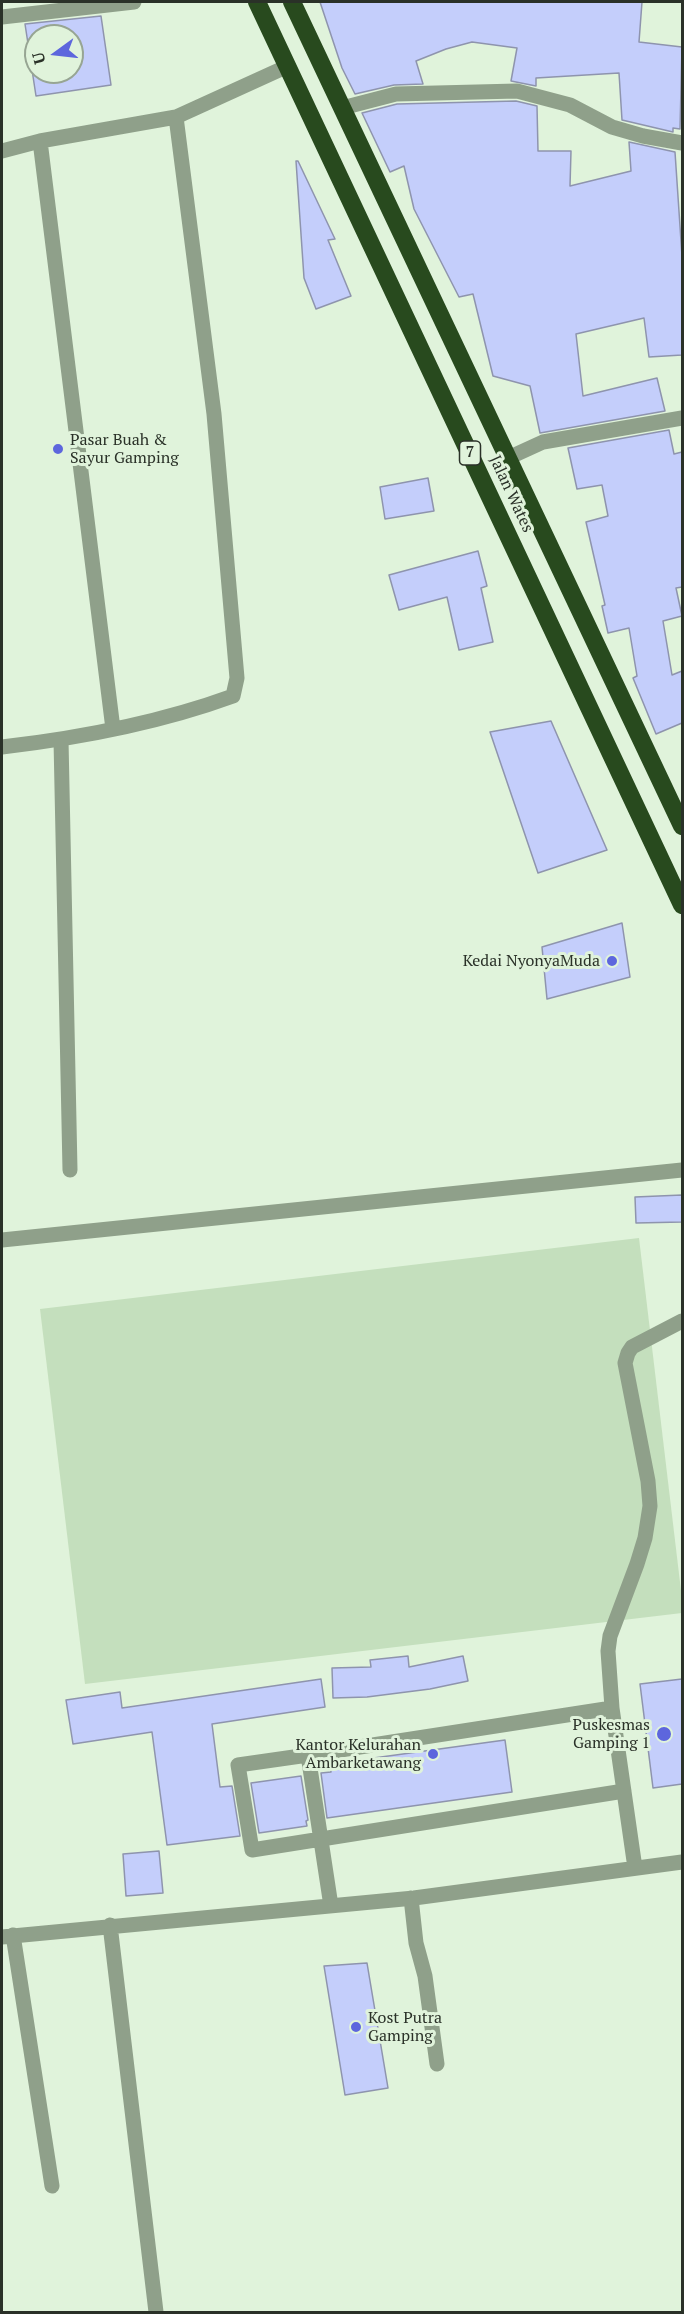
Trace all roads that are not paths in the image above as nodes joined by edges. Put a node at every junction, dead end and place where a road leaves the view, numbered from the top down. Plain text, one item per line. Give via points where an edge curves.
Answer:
1 (134, 2) edge
2 (257, 2) edge
3 (292, 2) edge
4 (2, 18) edge
5 (288, 66) junction
6 (342, 108) junction
7 (176, 117) junction
8 (40, 141) junction
9 (682, 143) edge
10 (2, 151) edge
11 (682, 418) edge
12 (508, 458) junction
13 (113, 729) junction
14 (61, 740) junction
15 (2, 747) edge
16 (682, 826) edge
17 (682, 901) edge
18 (70, 1170) dead end
19 (682, 1170) edge
20 (2, 1240) edge
21 (682, 1320) edge
22 (612, 1708) junction
23 (308, 1755) junction
24 (624, 1791) junction
25 (321, 1839) junction
26 (682, 1862) edge
27 (635, 1868) junction
28 (411, 1899) junction
29 (332, 1906) junction
30 (110, 1926) junction
31 (5, 1934) edge
32 (437, 2064) dead end
33 (52, 2186) dead end
34 (156, 2313) edge

1 - 4 street
2 - 5 highway, Jalan Wates / 7
3 - 6 highway, Jalan Wates / 7
5 - 7 street
5 - 17 highway, Jalan Wates / 7
6 - 9 street via 396,94 518,91 570,105 612,127
6 - 12 highway, Jalan Wates / 7
7 - 8 street
7 - 13 street via 214,414 237,678 233,696
8 - 10 street
8 - 13 street
11 - 12 street via 543,442
12 - 16 highway, Jalan Wates / 7
13 - 14 street
14 - 15 street
14 - 18 street
19 - 20 street
21 - 22 street via 632,1347 625,1363 650,1506 637,1564 610,1636
22 - 23 street
22 - 24 street
23 - 25 street
23 - 25 street via 238,1765 252,1850
24 - 25 street
24 - 27 street
25 - 29 street
26 - 27 street
27 - 28 street
28 - 29 street
28 - 32 street
29 - 30 street
30 - 31 street
30 - 34 street
31 - 33 street

